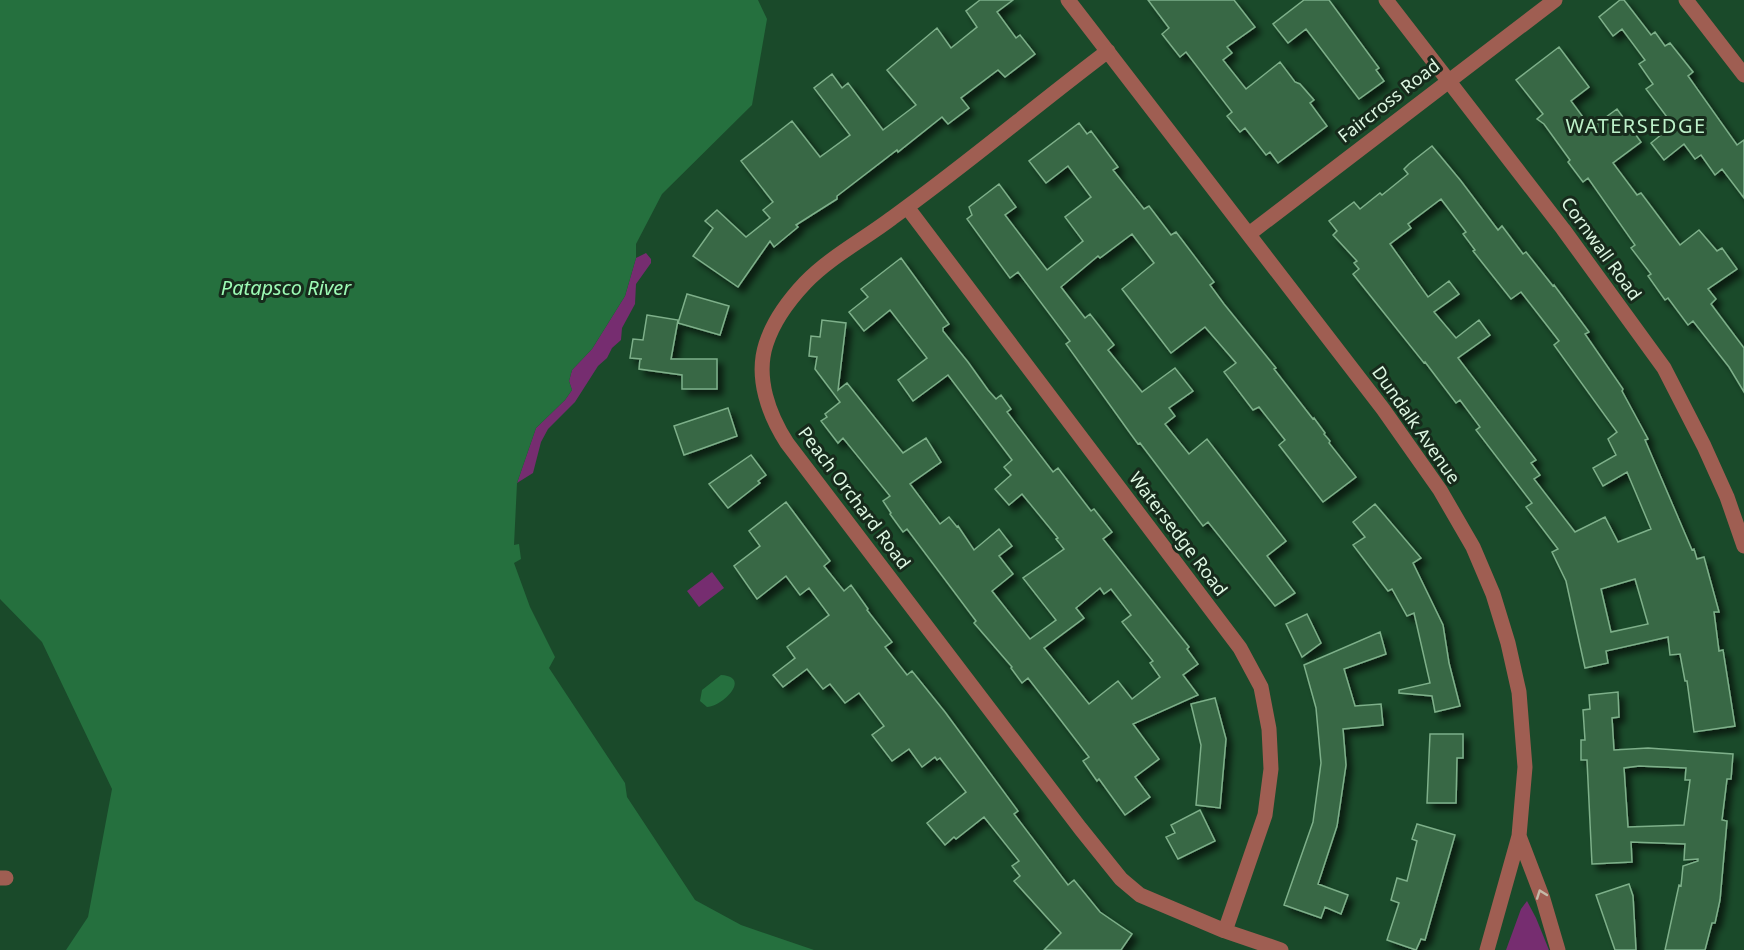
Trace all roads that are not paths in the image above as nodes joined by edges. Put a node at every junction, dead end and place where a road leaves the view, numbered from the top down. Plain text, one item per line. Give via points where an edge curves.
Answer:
1 (1068, 0) edge
2 (1386, 0) edge
3 (1555, 0) edge
4 (1686, 0) edge
5 (1108, 51) junction
6 (1744, 75) edge
7 (1448, 81) junction
8 (907, 207) junction
9 (1249, 234) junction
10 (1744, 546) edge
11 (1519, 836) junction
12 (1225, 931) junction
13 (1281, 950) edge
14 (1487, 950) edge
15 (1558, 950) edge

1 - 5 street, Dundalk Avenue
2 - 7 street, Cornwall Road
3 - 7 street, Faircross Road
4 - 6 street
5 - 8 street, Peach Orchard Road
5 - 9 street, Dundalk Avenue
7 - 9 street, Faircross Road
7 - 10 street, Cornwall Road via 1563,228 1664,368 1727,497
8 - 12 street, Watersedge Road via 1240,648 1261,687 1271,769 1265,814
8 - 12 street, Peach Orchard Road via 805,283 778,317 763,359 765,389 776,423 787,443 1120,879 1140,895
9 - 11 street, Dundalk Avenue via 1383,409 1440,490 1473,547 1493,594 1519,692 1525,767
11 - 14 street, Dundalk Avenue
15 -> 11 street
12 - 13 street, Peach Orchard Road

